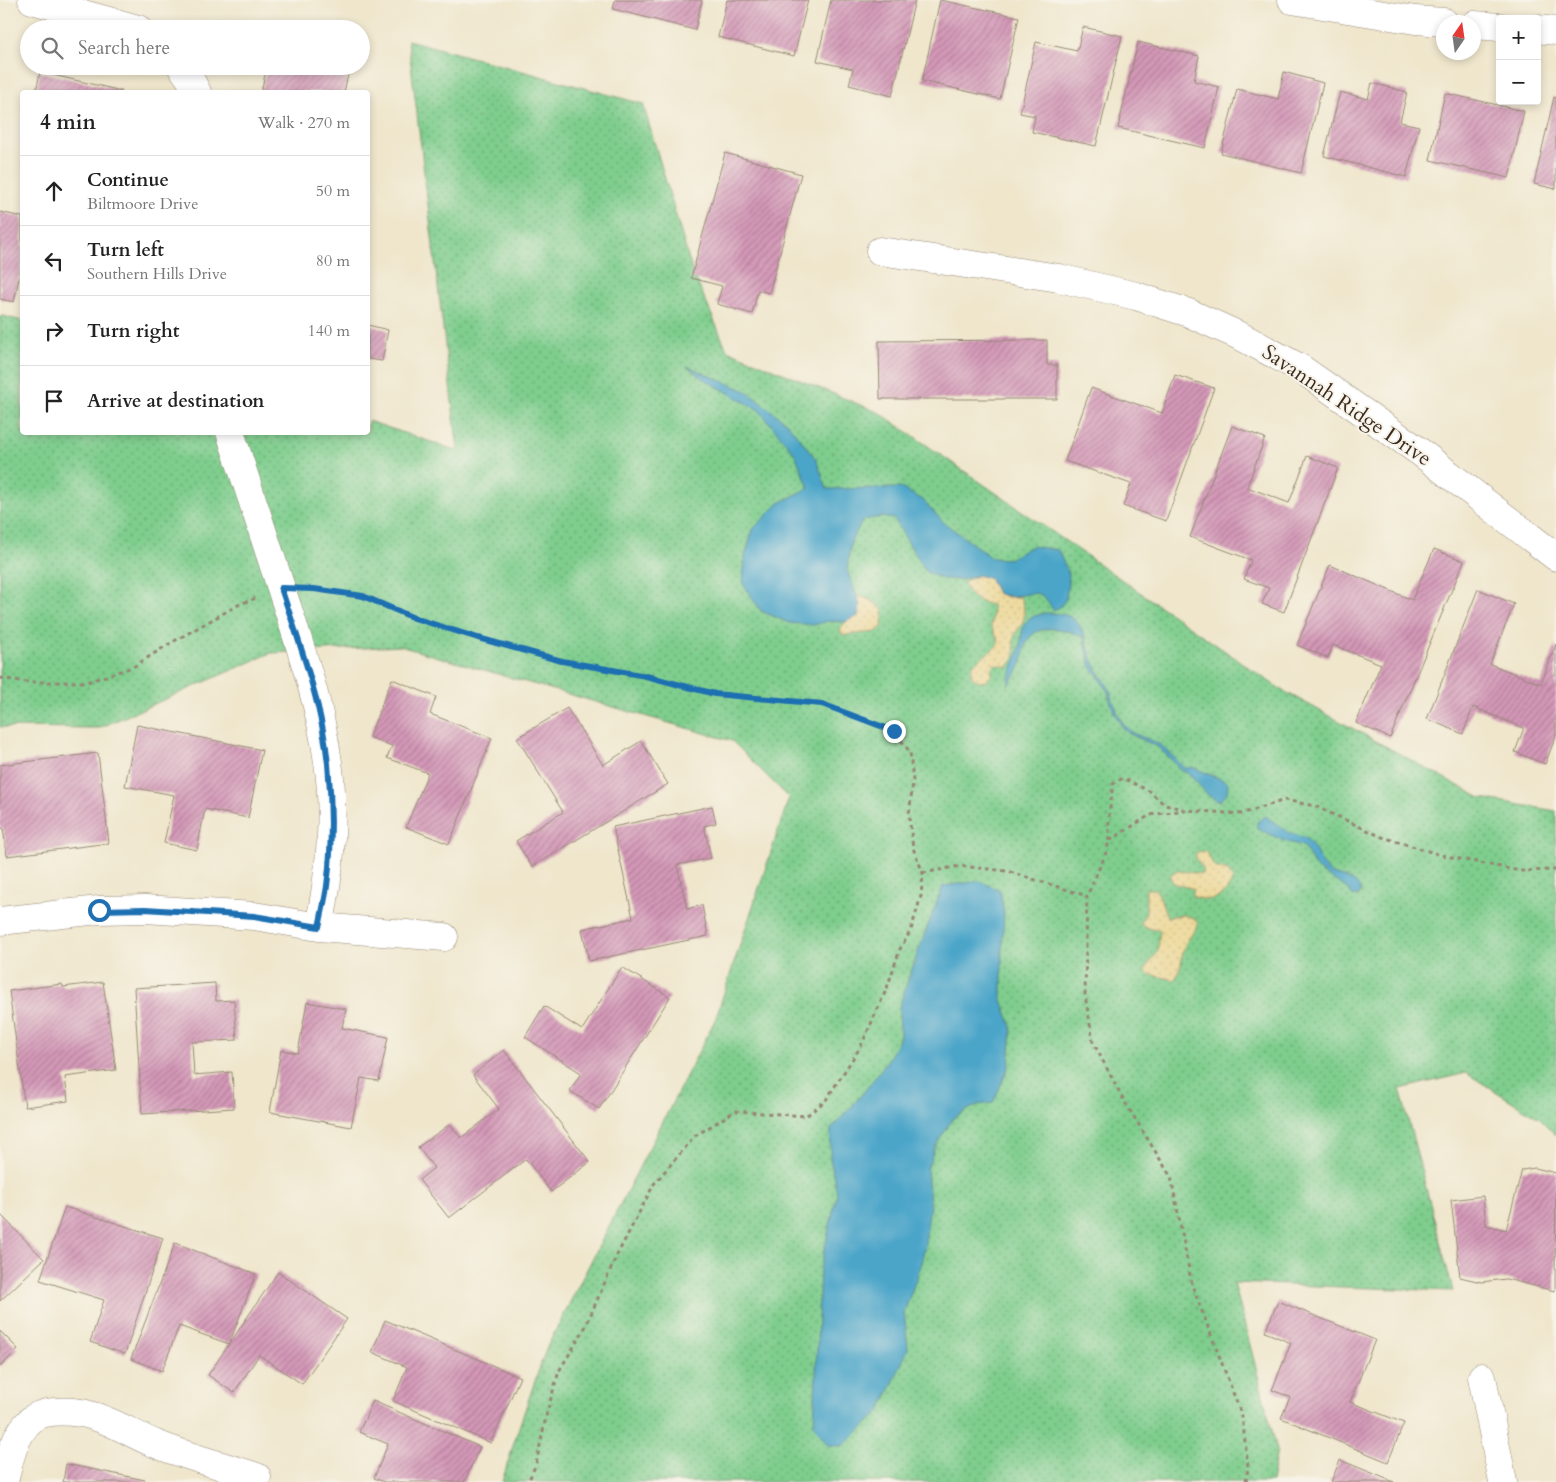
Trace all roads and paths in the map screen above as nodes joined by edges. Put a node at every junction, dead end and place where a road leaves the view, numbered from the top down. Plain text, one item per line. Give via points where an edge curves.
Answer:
1 (32, 0) edge
2 (1292, 0) edge
3 (105, 20) edge
4 (1436, 21) edge
5 (1481, 26) edge
6 (1496, 27) edge
7 (1541, 29) edge
8 (1556, 31) edge
9 (188, 75) edge
10 (196, 90) edge
11 (880, 251) dead end
12 (231, 435) edge
13 (1556, 557) edge
14 (281, 588) junction
15 (0, 678) edge
16 (1186, 810) junction
17 (1109, 841) junction
18 (1556, 870) edge
19 (923, 873) junction
20 (1086, 896) junction
21 (0, 921) edge
22 (319, 927) junction
23 (444, 937) dead end
24 (1482, 1377) dead end
25 (257, 1477) dead end
26 (4, 1482) edge
27 (528, 1482) edge
28 (1246, 1482) edge
29 (1503, 1482) edge

1 - 3 street
2 - 4 street
5 - 6 street
7 - 8 street
9 - 10 street
11 - 13 street, Savannah Ridge Drive via 1059,278 1136,296 1189,313 1300,368 1412,446
12 - 14 street
14 - 15 path via 238,605 133,667 87,682 27,682
14 - 19 path via 363,596 414,618 562,661 646,676 715,694 822,704 894,731 910,752 913,781 909,816 913,848
14 - 22 street via 320,714 328,763 330,837 327,885
16 - 17 path via 1150,815
16 - 17 path via 1166,805 1122,778 1113,784
16 - 18 path via 1241,814 1285,800 1315,806 1382,837 1441,855 1520,871
17 - 20 path
19 - 20 path via 960,866 1006,871
19 - 27 path via 921,896 911,930 900,949 887,988 861,1046 826,1100 806,1116 735,1111 695,1136 654,1184 616,1257 584,1330 559,1371 536,1464
20 - 28 path via 1085,995 1093,1042 1123,1099 1171,1177 1192,1285 1242,1416 1248,1467
21 - 22 street via 99,910 145,909 254,916
22 - 23 street
24 - 29 street
25 - 26 street via 156,1444 94,1416 62,1411 32,1418 20,1433

